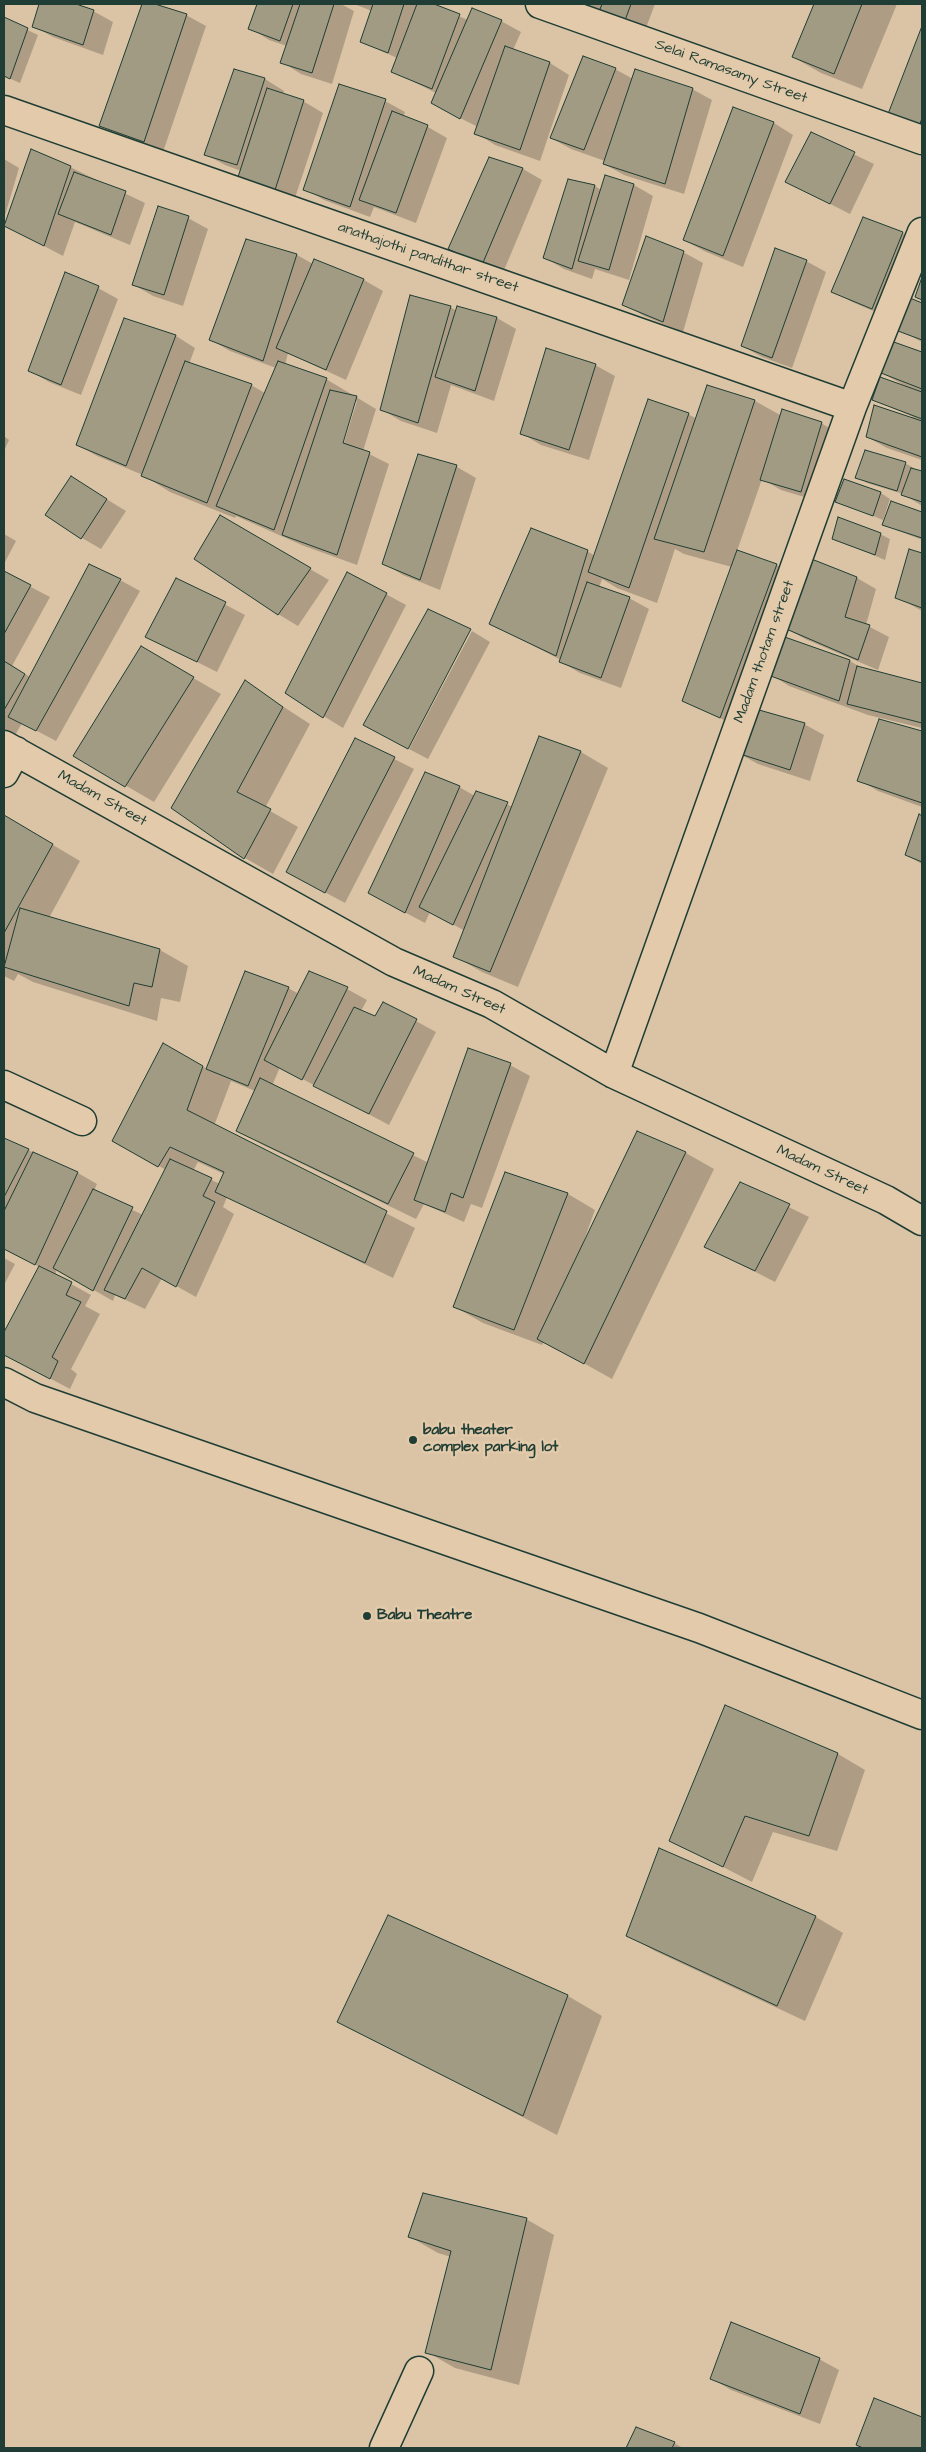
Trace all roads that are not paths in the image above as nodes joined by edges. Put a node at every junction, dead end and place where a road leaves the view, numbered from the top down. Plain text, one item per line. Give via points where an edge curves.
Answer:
1 (540, 4) edge
2 (4, 110) edge
3 (922, 140) edge
4 (922, 232) edge
5 (852, 407) junction
6 (8, 756) edge
7 (614, 1074) junction
8 (4, 1085) edge
9 (82, 1121) dead end
10 (922, 1221) edge
11 (4, 1382) edge
12 (922, 1715) edge
13 (419, 2371) dead end
14 (384, 2448) edge

1 - 3 street, Selai Ramasamy Street
2 - 5 street, anathajothi pandithar street
4 - 5 street, Madam thotam street
5 - 7 street, Madam thotam street
6 - 7 street, Madam Street via 394,962 492,1004
7 - 10 street, Madam Street via 886,1200
8 - 9 street
11 - 12 street via 35,1398 699,1628
13 - 14 street

